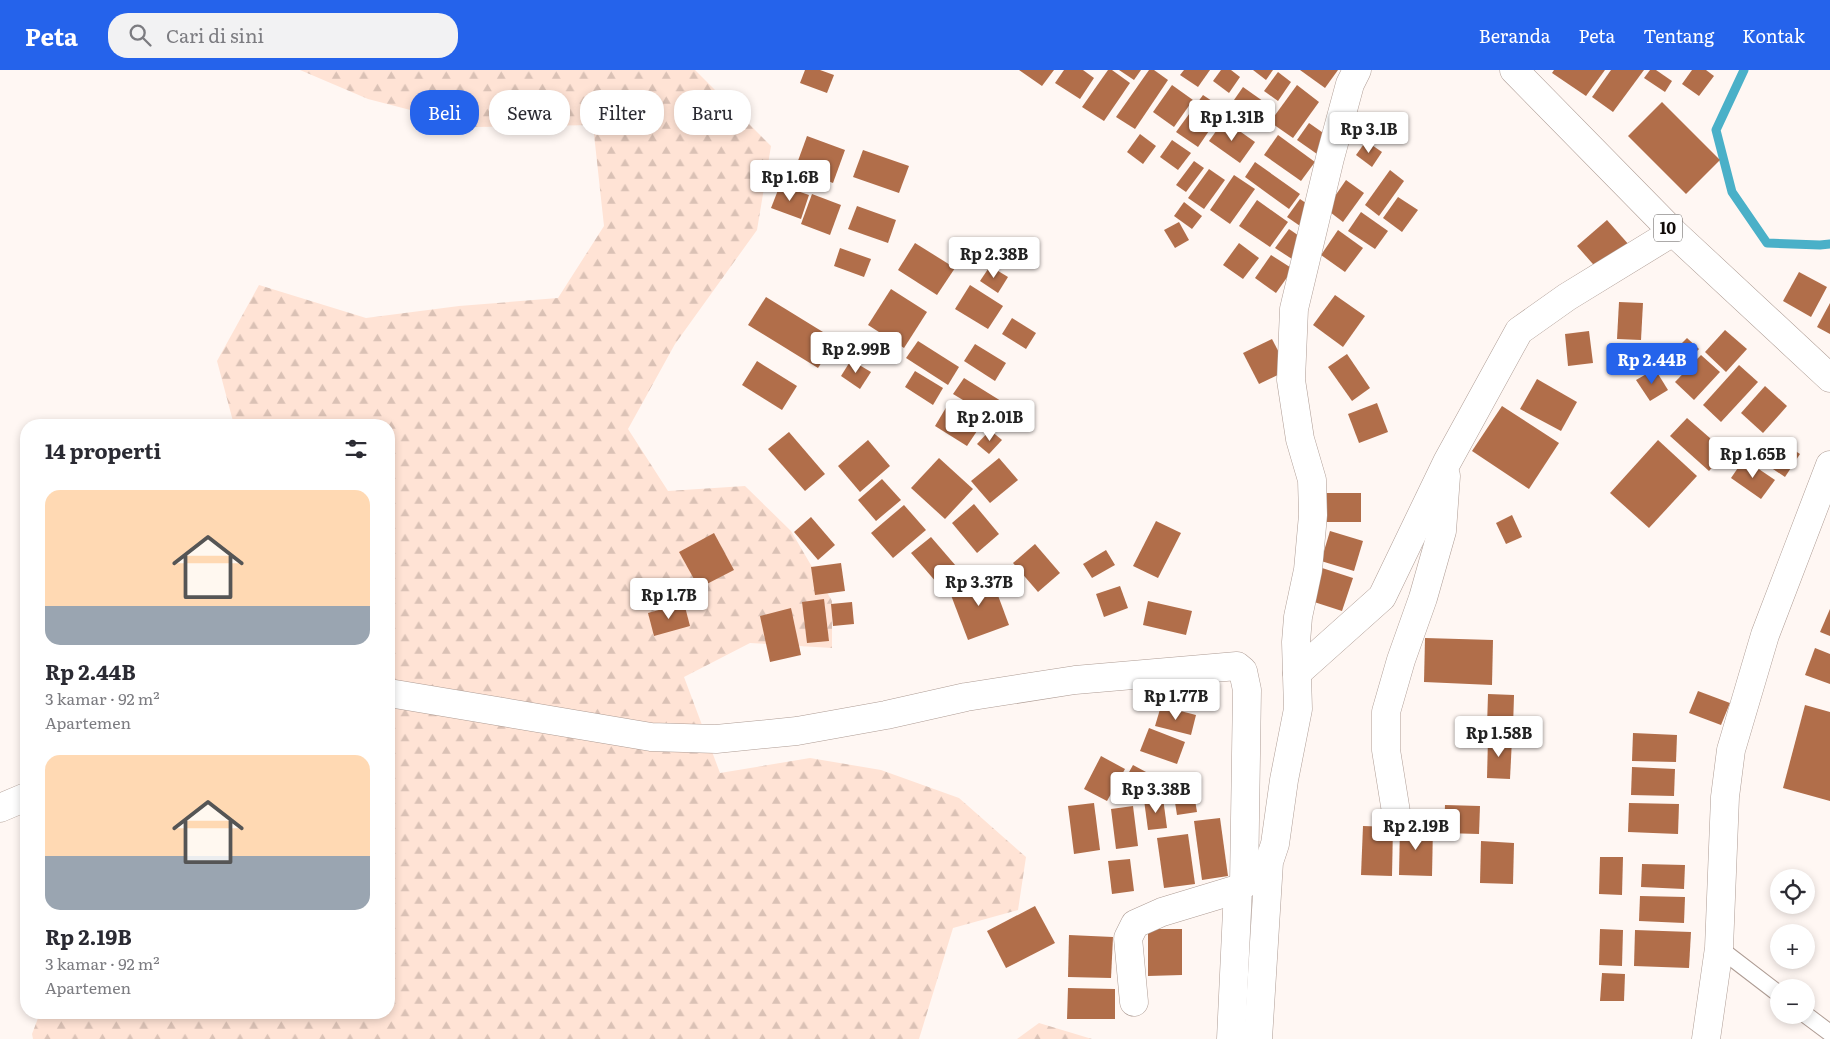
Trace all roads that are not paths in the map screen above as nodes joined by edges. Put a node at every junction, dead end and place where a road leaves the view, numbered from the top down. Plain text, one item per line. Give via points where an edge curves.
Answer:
1 (1357, 70) edge
2 (1514, 70) edge
3 (1673, 232) junction
4 (1830, 378) edge
5 (1447, 462) junction
6 (1830, 465) edge
7 (1297, 673) junction
8 (395, 694) edge
9 (20, 800) edge
10 (0, 808) edge
11 (1396, 812) dead end
12 (1269, 862) junction
13 (1241, 886) junction
14 (1720, 948) junction
15 (1770, 987) edge
16 (1134, 1002) dead end
17 (1815, 1022) edge
18 (1830, 1033) edge
19 (1231, 1039) edge
20 (1258, 1039) edge
21 (1706, 1039) edge

1 - 7 main road via 1350,84 1330,158 1294,309 1291,380 1300,439 1312,480 1313,516 1308,570 1298,617
2 - 3 main road, 10
3 - 4 main road, 10
3 - 5 main road via 1567,297 1519,331
5 - 7 main road via 1382,598
5 - 11 main road via 1442,531 1386,712 1386,750
6 - 14 main road via 1765,635 1731,750 1725,797
7 - 12 main road via 1298,709 1275,844
8 - 13 main road via 650,737 716,739 797,731 966,697 1075,680 1237,666 1243,671 1246,690
9 - 10 main road
12 - 13 main road
12 - 20 main road
13 - 16 main road via 1135,924 1128,938
13 - 19 main road
14 - 15 lane
14 - 21 main road
17 - 18 lane

